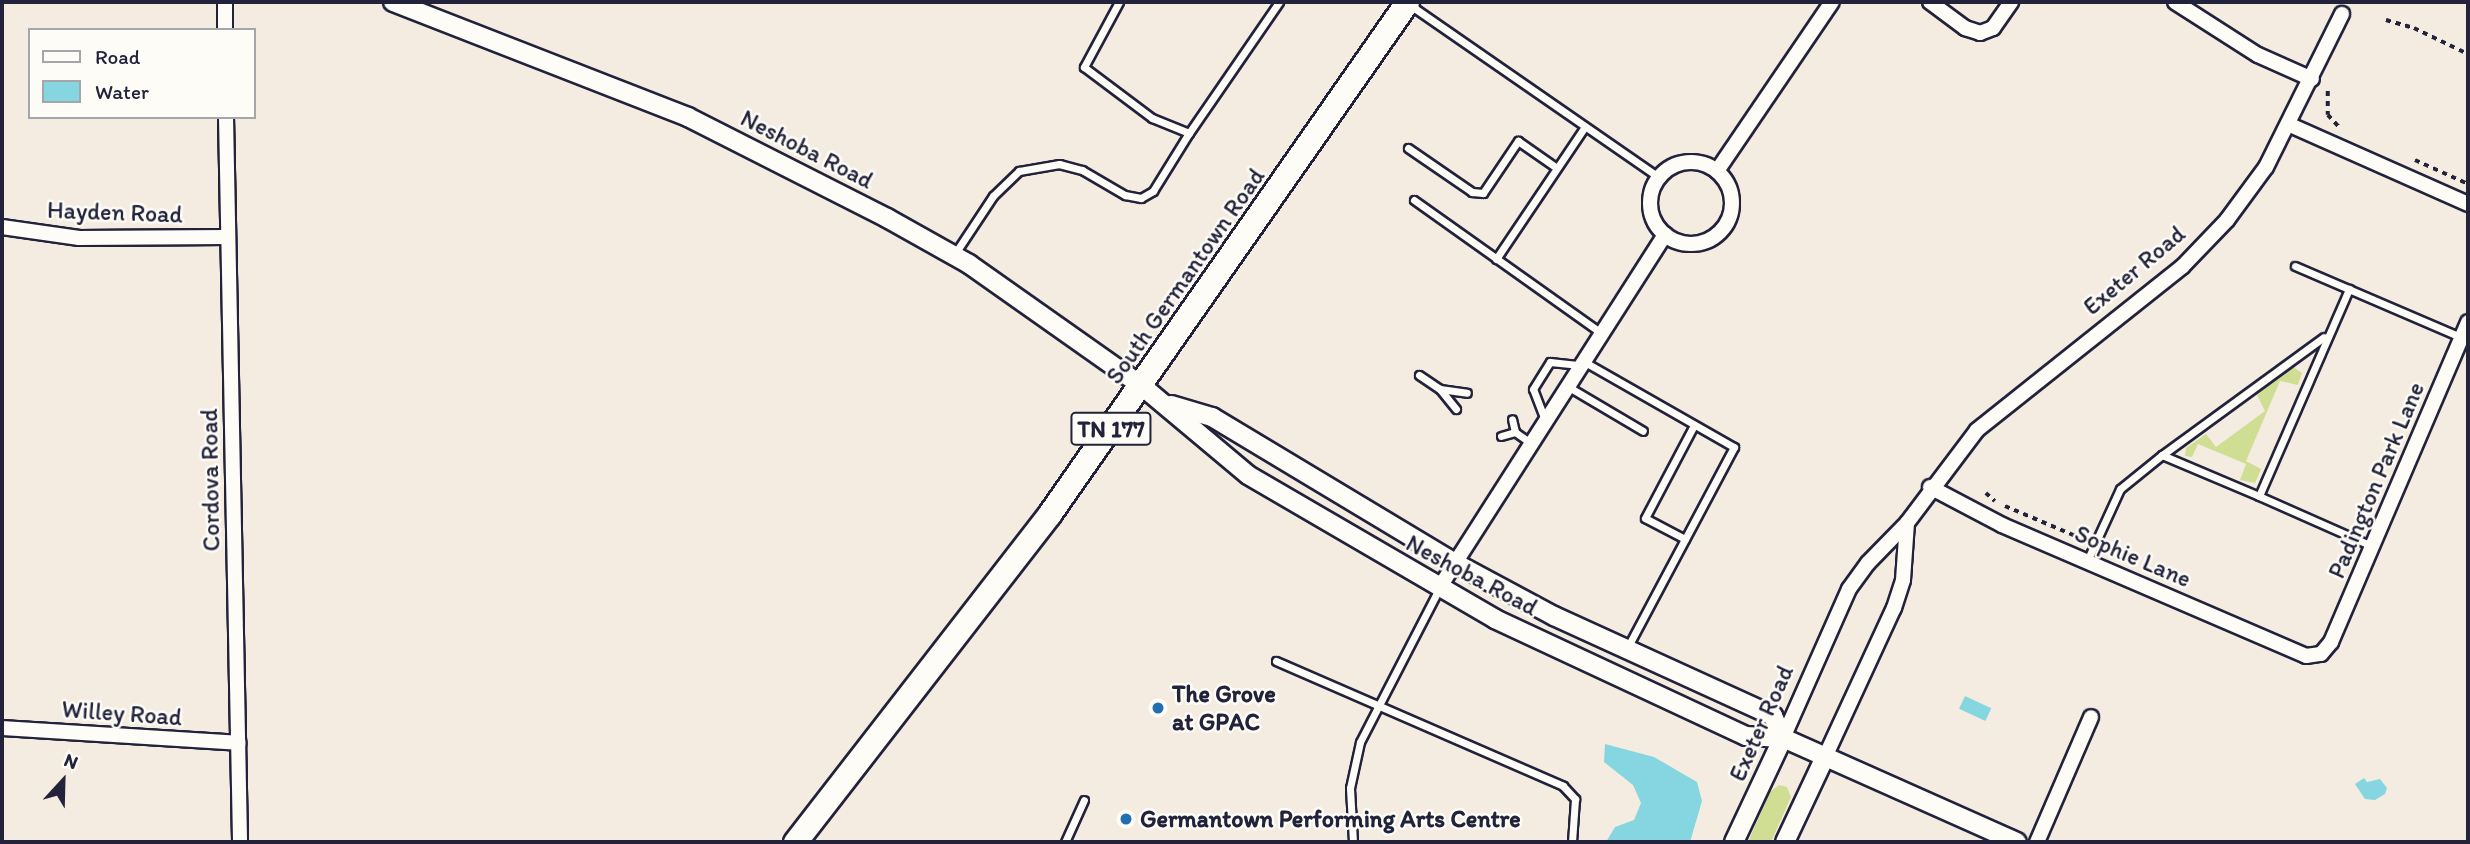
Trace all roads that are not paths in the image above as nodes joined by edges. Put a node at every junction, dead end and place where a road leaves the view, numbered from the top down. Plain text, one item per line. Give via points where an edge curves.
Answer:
1 (225, 2) edge
2 (393, 2) edge
3 (1119, 2) edge
4 (1279, 2) edge
5 (1407, 2) edge
6 (1832, 2) edge
7 (1930, 2) edge
8 (2011, 2) edge
9 (2175, 2) edge
10 (2342, 14) dead end
11 (225, 28) edge
12 (2312, 79) junction
13 (226, 119) edge
14 (2290, 124) junction
15 (1584, 128) junction
16 (1189, 133) junction
17 (1409, 148) dead end
18 (1557, 168) junction
19 (1717, 171) junction
20 (1658, 177) junction
21 (1414, 200) dead end
22 (2468, 204) edge
23 (2, 227) edge
24 (1665, 235) junction
25 (227, 237) junction
26 (954, 256) junction
27 (1496, 259) junction
28 (2295, 266) dead end
29 (2348, 289) junction
30 (2468, 322) edge
31 (1601, 333) junction
32 (2325, 337) junction
33 (2462, 337) junction
34 (1582, 363) junction
35 (1419, 375) dead end
36 (1142, 386) junction
37 (1567, 386) junction
38 (1440, 389) junction
39 (1467, 393) dead end
40 (1164, 403) junction
41 (1457, 409) dead end
42 (1512, 419) dead end
43 (1545, 420) junction
44 (1694, 425) junction
45 (1643, 431) dead end
46 (1515, 432) junction
47 (1502, 436) dead end
48 (1531, 443) junction
49 (2162, 455) junction
50 (1930, 487) junction
51 (2259, 496) junction
52 (1907, 523) junction
53 (1685, 539) junction
54 (2372, 546) junction
55 (2087, 561) junction
56 (1455, 563) junction
57 (1441, 585) junction
58 (1627, 649) junction
59 (2321, 654) joint
60 (1276, 661) dead end
61 (1377, 705) junction
62 (2091, 717) dead end
63 (2, 728) edge
64 (1783, 738) junction
65 (239, 743) junction
66 (1825, 757) junction
67 (1084, 800) dead end
68 (240, 842) edge
69 (795, 842) edge
70 (1065, 842) edge
71 (1353, 842) edge
72 (1572, 842) edge
73 (1734, 842) edge
74 (1785, 842) edge
75 (2017, 842) edge
76 (2037, 842) edge

1 - 11 street
2 - 26 street, Neshoba Road via 700,123 812,177
3 - 16 lane via 1084,67 1152,118
4 - 16 lane
5 - 15 lane
5 - 36 main road, South Germantown Road / TN 177
6 - 19 street
7 - 8 street via 1965,28 1980,33 1993,27
9 - 12 street via 2247,49
10 - 12 street, Exeter Road
12 - 14 street, Exeter Road
13 - 25 street, Cordova Road
14 - 22 street
14 - 50 street, Exeter Road via 2249,192 2182,268 2010,401 1977,430
15 - 18 lane
15 - 20 lane
16 - 26 lane via 1153,191 1141,198 1059,164 1019,171 993,196
17 - 18 lane via 1472,192 1483,193 1518,141
18 - 27 lane
19 - 20 street via 1706,164 1680,162
19 - 24 street via 1726,179 1732,202 1726,225 1704,242 1691,244
20 - 24 street via 1652,188 1651,213
21 - 27 lane
23 - 25 street, Hayden Road via 79,238
24 - 31 street
25 - 65 street, Cordova Road
26 - 36 street, Neshoba Road
27 - 31 lane
28 - 29 lane
29 - 32 lane
29 - 33 lane
30 - 33 street, Padington Park Lane
31 - 34 street
32 - 49 lane
32 - 51 lane
33 - 54 street, Padington Park Lane
34 - 37 street
34 - 43 lane via 1550,362 1534,389
34 - 44 lane
35 - 38 lane
36 - 40 street, Neshoba Road
36 - 69 main road, South Germantown Road / TN 177 via 1050,513
37 - 43 street
37 - 45 lane
38 - 39 lane
38 - 41 lane
40 - 56 street, Neshoba Road via 1212,417
40 - 57 street, Neshoba Road via 1248,475 1346,536
42 - 46 lane
43 - 48 street
44 - 53 lane via 1734,447
44 - 53 lane via 1645,518
46 - 47 lane
46 - 48 lane
48 - 56 street
49 - 51 lane
49 - 55 lane via 2120,489
50 - 52 street, Exeter Road
50 - 55 street, Sophie Lane
51 - 54 lane
52 - 64 street, Exeter Road via 1850,589
52 - 66 street, Exeter Road via 1903,580 1894,608
53 - 58 lane
54 - 59 street, Padington Park Lane via 2331,642
55 - 59 street, Sophie Lane via 2306,656
56 - 57 street
56 - 58 street, Neshoba Road
57 - 61 lane
57 - 64 street, Neshoba Road via 1495,618 1746,736
58 - 64 street, Neshoba Road via 1773,716
60 - 61 lane
61 - 71 lane via 1360,741 1350,788
61 - 72 lane via 1563,786 1574,799
62 - 76 street
63 - 65 street, Willey Road
64 - 66 street, Neshoba Road
64 - 73 street, Exeter Road
65 - 68 street, Cordova Road
66 - 74 street, Exeter Road
66 - 75 street, Neshoba Road
67 - 70 lane

